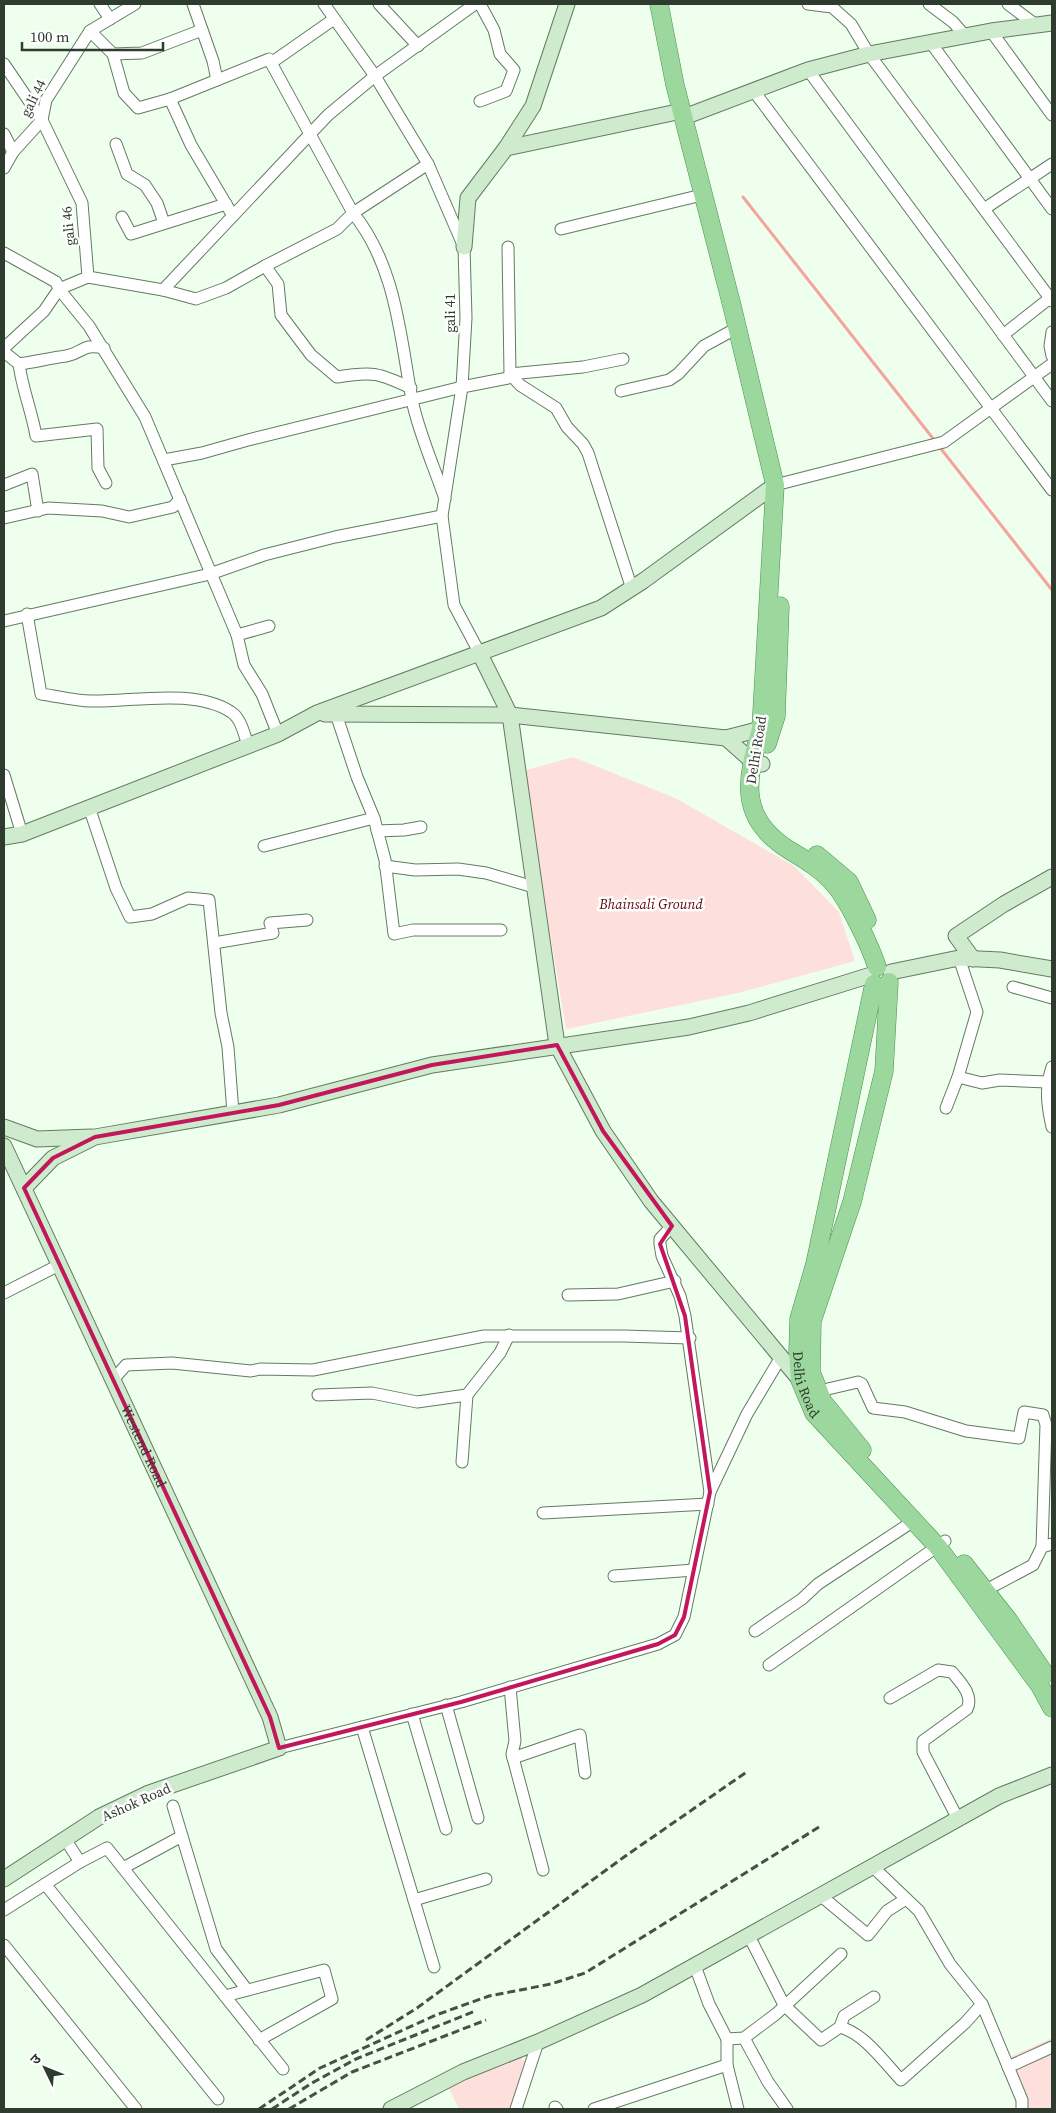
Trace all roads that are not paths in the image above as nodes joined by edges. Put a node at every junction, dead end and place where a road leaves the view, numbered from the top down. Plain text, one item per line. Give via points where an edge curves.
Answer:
1 (100, 4) edge
2 (135, 4) edge
3 (193, 4) edge
4 (324, 4) edge
5 (379, 4) edge
6 (474, 4) edge
7 (567, 4) edge
8 (658, 4) edge
9 (671, 4) edge
10 (808, 4) edge
11 (929, 4) edge
12 (1008, 4) edge
13 (110, 19) junction
14 (334, 19) junction
15 (1052, 23) edge
16 (1036, 25) junction
17 (202, 30) junction
18 (90, 31) junction
19 (991, 31) junction
20 (966, 37) junction
21 (931, 43) junction
22 (418, 46) junction
23 (113, 54) junction
24 (869, 54) junction
25 (271, 63) junction
26 (5, 68) edge
27 (808, 70) junction
28 (375, 76) junction
29 (217, 80) junction
30 (753, 90) junction
31 (170, 99) junction
32 (480, 101) dead end
33 (687, 113) junction
34 (1052, 115) edge
35 (42, 120) junction
36 (4, 134) edge
37 (311, 134) junction
38 (116, 144) dead end
39 (506, 148) junction
40 (13, 152) junction
41 (428, 164) junction
42 (1052, 164) edge
43 (4, 168) edge
44 (1030, 180) junction
45 (702, 195) junction
46 (226, 204) junction
47 (1052, 209) edge
48 (984, 210) junction
49 (353, 213) junction
50 (233, 216) junction
51 (122, 217) dead end
52 (164, 224) junction
53 (561, 229) dead end
54 (464, 247) junction
55 (508, 247) dead end
56 (4, 253) edge
57 (265, 266) junction
58 (88, 277) junction
59 (59, 289) junction
60 (163, 290) junction
61 (1051, 299) edge
62 (737, 328) junction
63 (1052, 332) edge
64 (1003, 334) junction
65 (4, 348) edge
66 (104, 348) junction
67 (4, 352) edge
68 (1052, 356) edge
69 (623, 359) dead end
70 (19, 364) junction
71 (1052, 364) edge
72 (510, 374) junction
73 (1034, 377) junction
74 (462, 387) junction
75 (411, 388) junction
76 (621, 391) dead end
77 (412, 401) junction
78 (1052, 401) edge
79 (992, 408) junction
80 (164, 460) junction
81 (106, 483) dead end
82 (779, 484) junction
83 (4, 485) edge
84 (1052, 490) edge
85 (180, 499) junction
86 (446, 500) junction
87 (38, 511) junction
88 (442, 516) junction
89 (4, 518) edge
90 (210, 574) junction
91 (632, 589) junction
92 (26, 614) junction
93 (4, 621) edge
94 (268, 626) dead end
95 (238, 635) junction
96 (478, 652) junction
97 (317, 714) junction
98 (336, 714) junction
99 (510, 715) junction
100 (766, 730) junction
101 (278, 734) junction
102 (726, 738) junction
103 (248, 745) junction
104 (757, 763) junction
105 (4, 775) edge
106 (89, 807) junction
107 (374, 818) junction
108 (420, 827) dead end
109 (377, 830) junction
110 (22, 834) junction
111 (4, 837) edge
112 (264, 846) dead end
113 (385, 866) junction
114 (1052, 877) edge
115 (534, 887) junction
116 (306, 920) dead end
117 (501, 930) dead end
118 (214, 943) junction
119 (966, 959) junction
120 (1052, 969) edge
121 (881, 975) junction
122 (1012, 986) dead end
123 (1052, 998) edge
124 (557, 1045) junction
125 (1052, 1067) edge
126 (958, 1077) junction
127 (1047, 1082) junction
128 (946, 1108) dead end
129 (233, 1113) junction
130 (4, 1127) edge
131 (1052, 1127) edge
132 (95, 1137) junction
133 (4, 1146) edge
134 (24, 1188) junction
135 (672, 1226) junction
136 (59, 1265) junction
137 (675, 1281) junction
138 (4, 1293) edge
139 (568, 1295) dead end
140 (509, 1335) junction
141 (690, 1338) junction
142 (782, 1357) junction
143 (805, 1376) junction
144 (112, 1380) junction
145 (819, 1391) junction
146 (318, 1395) dead end
147 (467, 1395) junction
148 (462, 1462) dead end
149 (710, 1492) junction
150 (708, 1504) junction
151 (543, 1513) dead end
152 (915, 1520) junction
153 (941, 1544) junction
154 (1047, 1546) edge
155 (694, 1570) junction
156 (614, 1576) dead end
157 (986, 1590) junction
158 (755, 1631) dead end
159 (1019, 1647) junction
160 (769, 1665) dead end
161 (510, 1687) junction
162 (1052, 1688) edge
163 (890, 1698) dead end
164 (446, 1705) junction
165 (1052, 1708) edge
166 (412, 1714) junction
167 (362, 1727) junction
168 (279, 1748) junction
169 (513, 1758) junction
170 (585, 1773) dead end
171 (1052, 1775) edge
172 (173, 1806) dead end
173 (478, 1818) dead end
174 (958, 1819) junction
175 (446, 1829) dead end
176 (182, 1836) junction
177 (65, 1840) junction
178 (80, 1862) junction
179 (872, 1866) junction
180 (122, 1868) junction
181 (543, 1870) dead end
182 (4, 1880) edge
183 (486, 1880) dead end
184 (45, 1884) junction
185 (820, 1895) junction
186 (906, 1899) junction
187 (414, 1900) junction
188 (4, 1910) edge
189 (749, 1936) junction
190 (4, 1945) edge
191 (841, 1954) dead end
192 (695, 1966) junction
193 (434, 1967) dead end
194 (247, 1990) junction
195 (225, 1996) junction
196 (874, 1997) dead end
197 (982, 2004) junction
198 (784, 2005) junction
199 (840, 2027) junction
200 (744, 2038) junction
201 (727, 2039) junction
202 (260, 2040) junction
203 (538, 2042) junction
204 (1052, 2047) edge
205 (727, 2065) junction
206 (1008, 2067) junction
207 (283, 2069) dead end
208 (218, 2099) dead end
209 (136, 2109) edge
210 (392, 2109) edge
211 (516, 2109) edge
212 (594, 2109) edge
213 (738, 2109) edge
214 (787, 2109) edge
215 (1022, 2109) edge

1 - 13 street
2 - 13 street, gali 44
3 - 17 street
4 - 14 street, gali 41
5 - 22 street
6 - 22 street
6 - 32 street via 494,30 500,54 514,70 506,91
7 - 39 street via 533,106
8 - 33 main road
9 - 33 main road
10 - 24 street via 832,7 851,24
11 - 20 street via 953,22
12 - 16 street
13 - 18 street, gali 44
14 - 25 street
14 - 28 street, gali 41
15 - 16 street
16 - 19 street
17 - 23 street via 142,53
17 - 29 street
18 - 23 street
18 - 35 street, gali 44 via 46,100
19 - 20 street
19 - 34 street
20 - 21 street
21 - 24 street
21 - 44 street
22 - 28 street
23 - 31 street via 124,93 138,108
24 - 27 street
24 - 48 street
25 - 29 street via 269,59
25 - 37 street
26 - 35 street, gali 46
27 - 30 street
27 - 64 street
28 - 37 street via 328,115
28 - 41 street, gali 41
29 - 31 street
30 - 33 street
30 - 79 street
31 - 46 street via 190,145
33 - 39 street
33 - 45 main road
33 - 82 main road via 736,279
35 - 40 street, gali 44
35 - 58 street, gali 46 via 82,202
36 - 40 street
37 - 49 street
37 - 50 street
38 - 52 street via 127,174 145,185 157,203
39 - 54 street via 468,198
40 - 43 street, gali 44
41 - 49 street
41 - 54 street, gali 41
42 - 44 street
44 - 47 street
44 - 48 street
45 - 53 street
45 - 62 main road
46 - 50 street
46 - 52 street
48 - 61 street
49 - 57 street via 337,229
49 - 75 street via 366,229 393,292
50 - 60 street
51 - 52 street via 131,234
54 - 74 street, gali 41 via 466,318
55 - 72 street
56 - 59 street via 56,282
57 - 60 street via 196,300
57 - 75 street via 278,284 281,314 320,364 337,377 358,373 381,374
58 - 59 street
58 - 60 street
59 - 65 street via 44,312
59 - 66 street
61 - 64 street
62 - 76 street via 704,346 669,380
62 - 82 main road
63 - 68 street
64 - 73 street
66 - 70 street via 90,345 68,356
66 - 80 street via 145,417
67 - 70 street
69 - 72 street via 583,367
70 - 81 street via 36,436 97,429 98,468
71 - 73 street
72 - 74 street via 508,378
72 - 91 street via 520,385 556,408 567,427 583,444
73 - 78 street
73 - 79 street
74 - 77 street
74 - 86 street, gali 41
75 - 77 street
77 - 80 street via 202,454
77 - 86 street
79 - 82 street via 938,444
79 - 84 street
80 - 85 street
82 - 91 street
82 - 100 main road, Delhi Road
83 - 87 street via 32,474
85 - 87 street via 173,507 129,518 102,511 48,508
85 - 90 street
86 - 88 street, gali 41
87 - 89 street
88 - 90 street via 335,536
88 - 96 street, gali 41 via 454,604
90 - 92 street
90 - 95 street
91 - 96 street via 601,608
92 - 93 street
92 - 103 street via 41,694 90,701 162,697 208,702 232,712 242,726
94 - 95 street
95 - 101 street via 244,665 262,694
96 - 97 street
96 - 99 street
97 - 98 street
97 - 101 street
98 - 99 street
98 - 107 street via 350,760
99 - 102 street
99 - 115 street
100 - 102 street
100 - 104 main road, Delhi Road
101 - 103 street
102 - 104 street
103 - 106 street
104 - 121 main road, Delhi Road via 760,799 769,819 786,836 829,864 849,882
105 - 110 street
106 - 110 street
106 - 118 street via 116,888 130,917 152,914 188,898 209,900
107 - 109 street
107 - 112 street
108 - 109 street
109 - 113 street
110 - 111 street
113 - 115 street via 415,870 458,869 486,873
113 - 117 street via 394,934 412,930
114 - 119 street via 956,936
115 - 124 street
116 - 118 street via 270,923 273,933
118 - 129 street
119 - 120 street via 1000,960
119 - 121 street
119 - 126 street via 977,1012
121 - 124 street via 689,1027
121 - 143 main road, Delhi Road via 816,1264 799,1319 798,1352
121 - 143 main road via 884,1070 852,1202 812,1321
122 - 123 street
124 - 129 street via 432,1065 278,1105
124 - 135 street via 603,1131
125 - 127 street
126 - 127 street via 982,1083 1000,1080
126 - 128 street
127 - 131 street
129 - 132 street
130 - 132 street via 37,1139
132 - 134 street via 53,1158
133 - 134 street, Westend Road
134 - 136 street, Westend Road
135 - 137 street via 660,1239 660,1244 662,1256
135 - 142 street
136 - 138 street
136 - 144 street, Westend Road
137 - 139 street via 618,1294
137 - 141 street
140 - 141 street
140 - 144 street via 484,1336 313,1370 252,1371 172,1363 126,1366
140 - 147 street via 500,1353
141 - 149 street
142 - 143 street
142 - 149 street via 747,1414
143 - 145 main road
143 - 152 main road, Delhi Road via 814,1413
144 - 168 street, Westend Road via 270,1717
145 - 153 main road via 834,1417
145 - 154 street via 858,1382 874,1408 905,1412 966,1432 1018,1438 1024,1412 1043,1415 1046,1426
146 - 147 street via 372,1393 417,1402
147 - 148 street
149 - 150 street
150 - 151 street
150 - 155 street
152 - 153 main road, Delhi Road
152 - 158 street via 818,1584
153 - 157 main road, Delhi Road
153 - 159 main road, Delhi Road
153 - 160 street
154 - 157 street via 1033,1566
155 - 156 street
155 - 161 street via 684,1617 675,1635 658,1644
157 - 159 main road, Delhi Road
159 - 162 main road, Delhi Road
159 - 165 main road, Delhi Road
161 - 164 street
161 - 169 street via 515,1741
163 - 174 street via 938,1670 952,1672 962,1684 969,1699 967,1708 921,1745
164 - 166 street
164 - 173 street
166 - 167 street
166 - 175 street
167 - 168 street
167 - 187 street
168 - 177 street, Ashok Road via 149,1793 99,1817
169 - 170 street via 580,1735
169 - 181 street
171 - 174 street via 999,1796
172 - 176 street
174 - 179 street
176 - 180 street
176 - 194 street via 216,1949
177 - 178 street
177 - 182 street, Ashok Road
178 - 180 street via 108,1848
178 - 184 street
179 - 185 street
179 - 186 street
180 - 195 street
183 - 187 street
184 - 188 street
184 - 208 street
185 - 186 street via 868,1935 887,1911
185 - 189 street
186 - 197 street via 919,1911 950,1964
187 - 193 street
189 - 192 street
189 - 198 street
190 - 209 street
191 - 198 street
192 - 201 street
192 - 203 street via 642,1995
194 - 195 street
194 - 202 street via 324,1970 332,1999
195 - 202 street
196 - 199 street via 844,2016
197 - 199 street via 901,2080 870,2047
197 - 206 street
198 - 199 street via 821,2040
198 - 200 street
200 - 201 street
200 - 214 street
201 - 205 street
202 - 207 street
203 - 210 street via 463,2072
203 - 211 street
204 - 206 street
205 - 212 street
205 - 213 street
206 - 215 street via 1022,2100

